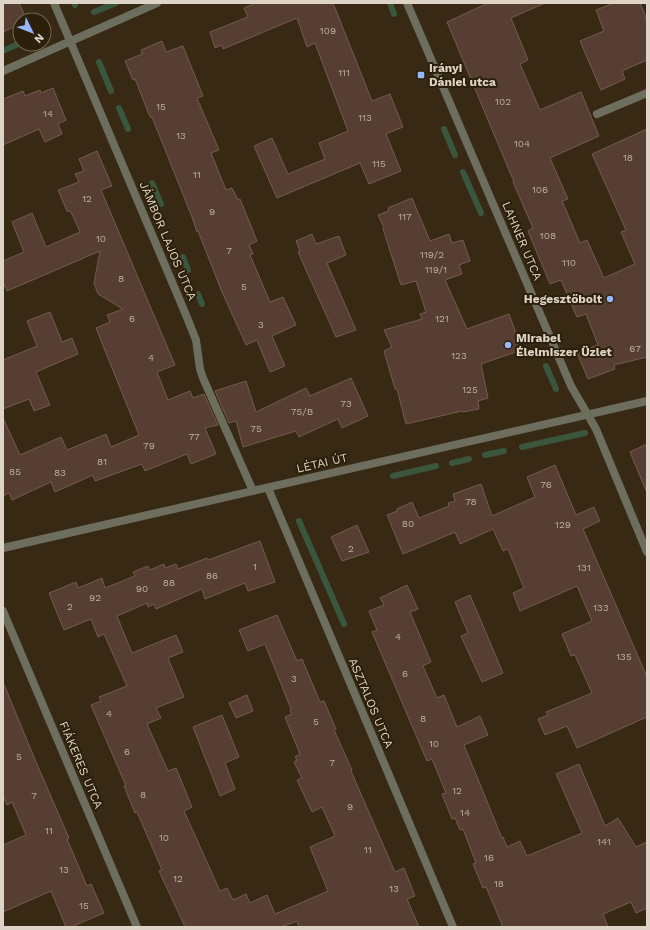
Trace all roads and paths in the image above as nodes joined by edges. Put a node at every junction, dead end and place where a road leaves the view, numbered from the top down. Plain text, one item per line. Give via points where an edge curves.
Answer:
1 (54, 3) edge
2 (157, 3) edge
3 (407, 3) edge
4 (70, 41) junction
5 (3, 71) edge
6 (647, 93) edge
7 (597, 114) dead end
8 (647, 401) edge
9 (588, 414) junction
10 (268, 488) junction
11 (253, 491) junction
12 (3, 548) edge
13 (647, 552) edge
14 (3, 611) edge
15 (137, 927) edge
16 (453, 927) edge

1 - 4 street, JÁMBOR LAJOS UTCA
2 - 4 street
3 - 9 street, LAHNER UTCA via 571,386
4 - 5 street
4 - 11 street, JÁMBOR LAJOS UTCA via 186,315 196,340 203,378
6 - 7 street
8 - 9 street, LÉTAI ÚT
9 - 10 street, LÉTAI ÚT
9 - 13 street, LAHNER UTCA
10 - 11 street, LÉTAI ÚT
10 - 16 street, ASZTALOS UTCA
11 - 12 street, LÉTAI ÚT
14 - 15 street, FIÁKERES UTCA

